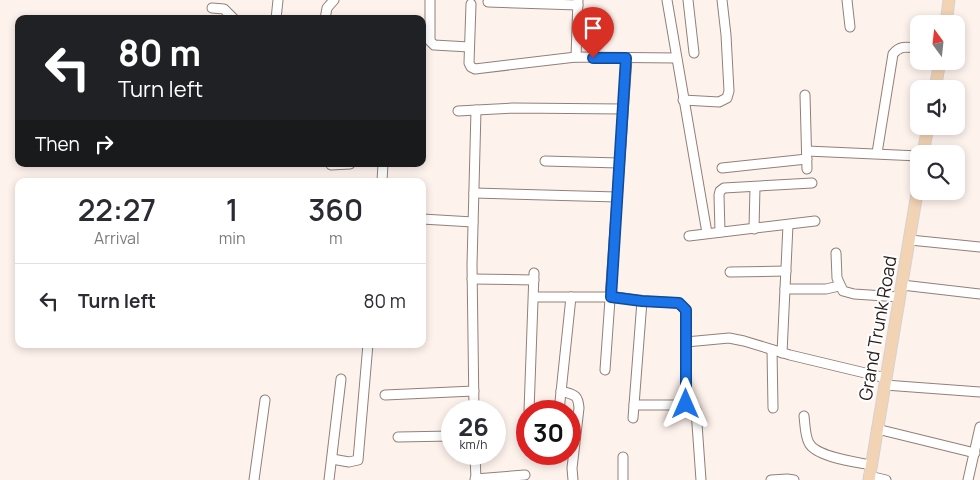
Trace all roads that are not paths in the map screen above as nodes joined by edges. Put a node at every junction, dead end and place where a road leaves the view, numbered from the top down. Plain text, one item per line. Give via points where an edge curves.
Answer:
1 (278, 0) edge
2 (334, 0) edge
3 (430, 0) edge
4 (667, 0) edge
5 (688, 0) edge
6 (722, 0) edge
7 (847, 0) edge
8 (949, 0) edge
9 (488, 2) dead end
10 (541, 2) edge
11 (578, 3) edge
12 (471, 4) dead end
13 (212, 8) dead end
14 (230, 15) edge
15 (276, 15) edge
16 (326, 15) edge
17 (947, 15) edge
18 (850, 27) dead end
19 (469, 47) junction
20 (910, 47) edge
21 (694, 53) dead end
22 (576, 58) junction
23 (626, 58) junction
24 (676, 58) junction
25 (805, 95) dead end
26 (683, 100) junction
27 (623, 109) junction
28 (476, 110) junction
29 (458, 111) dead end
30 (878, 153) junction
31 (910, 155) edge
32 (807, 160) junction
33 (545, 162) dead end
34 (619, 163) junction
35 (722, 168) dead end
36 (812, 183) dead end
37 (755, 187) junction
38 (474, 193) junction
39 (617, 197) junction
40 (916, 200) edge
41 (426, 219) edge
42 (815, 221) dead end
43 (473, 222) junction
44 (788, 225) junction
45 (754, 229) junction
46 (720, 232) junction
47 (707, 233) junction
48 (689, 236) dead end
49 (910, 240) junction
50 (980, 247) edge
51 (836, 253) dead end
52 (786, 271) junction
53 (730, 272) dead end
54 (472, 278) junction
55 (902, 285) junction
56 (840, 286) junction
57 (785, 289) junction
58 (980, 294) edge
59 (534, 297) junction
60 (571, 297) junction
61 (611, 297) junction
62 (900, 298) junction
63 (642, 301) junction
64 (686, 342) junction
65 (368, 348) edge
66 (772, 350) junction
67 (782, 353) junction
68 (605, 370) dead end
69 (341, 379) dead end
70 (886, 382) junction
71 (474, 391) junction
72 (561, 392) junction
73 (980, 392) edge
74 (385, 395) dead end
75 (265, 400) dead end
76 (474, 400) edge
77 (529, 400) edge
78 (560, 400) edge
79 (686, 404) junction
80 (634, 406) junction
81 (773, 408) dead end
82 (804, 416) dead end
83 (633, 418) dead end
84 (980, 428) edge
85 (877, 429) junction
86 (441, 436) edge
87 (398, 437) dead end
88 (975, 454) junction
89 (623, 457) dead end
90 (332, 459) junction
91 (475, 465) edge
92 (870, 474) edge
93 (524, 476) dead end
94 (476, 479) edge
95 (254, 480) edge
96 (329, 480) edge
97 (573, 480) edge
98 (622, 480) edge
99 (701, 480) edge
100 (772, 480) edge
101 (794, 480) edge
102 (886, 480) edge
103 (968, 480) edge

1 - 15 street
2 - 16 street
3 - 19 street via 428,36 434,45
4 - 24 street
5 - 21 street
6 - 26 street via 727,98 719,102
7 - 18 street
8 - 17 main road
9 - 10 street
10 - 11 street
11 - 22 street
12 - 19 street
13 - 14 street via 224,9
19 - 22 street via 468,63 475,69
20 - 30 street via 898,48 893,54
22 - 23 street
23 - 24 street
23 - 27 street
24 - 26 street
25 - 32 street
26 - 47 street
27 - 28 street
27 - 34 street
28 - 29 street
28 - 38 street
30 - 31 street
30 - 32 street
32 - 35 street
33 - 34 street
34 - 39 street
36 - 37 street
37 - 45 street
37 - 46 street via 724,188 720,191
38 - 39 street
38 - 43 street
39 - 61 street
40 - 49 main road, Grand Trunk Road
41 - 43 street
42 - 44 street
43 - 54 street
44 - 45 street
44 - 52 street
45 - 46 street
46 - 47 street
47 - 48 street
49 - 50 street
49 - 55 main road, Grand Trunk Road
51 - 56 street
52 - 53 street
52 - 57 street
54 - 59 street via 534,276
54 - 71 street
55 - 58 street
55 - 62 main road, Grand Trunk Road
56 - 57 street
56 - 62 street via 854,294
57 - 67 street
59 - 60 street
59 - 77 street
60 - 61 street
60 - 72 street
61 - 63 street
61 - 68 street
62 - 70 main road, Grand Trunk Road
63 - 64 street via 684,306
63 - 80 street
64 - 66 street via 729,338
64 - 79 street
65 - 90 street via 358,460
66 - 67 street
66 - 81 street
67 - 70 street
69 - 90 street
70 - 73 street
70 - 85 main road, Grand Trunk Road
71 - 74 street
71 - 76 street
72 - 78 street
72 - 97 street via 575,395 578,399
75 - 95 street
79 - 80 street
79 - 99 street via 693,405 696,410
80 - 83 street
82 - 92 street via 812,448
84 - 88 street
85 - 88 street
85 - 92 main road, Grand Trunk Road
86 - 87 street
88 - 103 street
89 - 98 street
90 - 96 street
91 - 94 street
92 - 102 street
93 - 94 street
100 - 101 street

